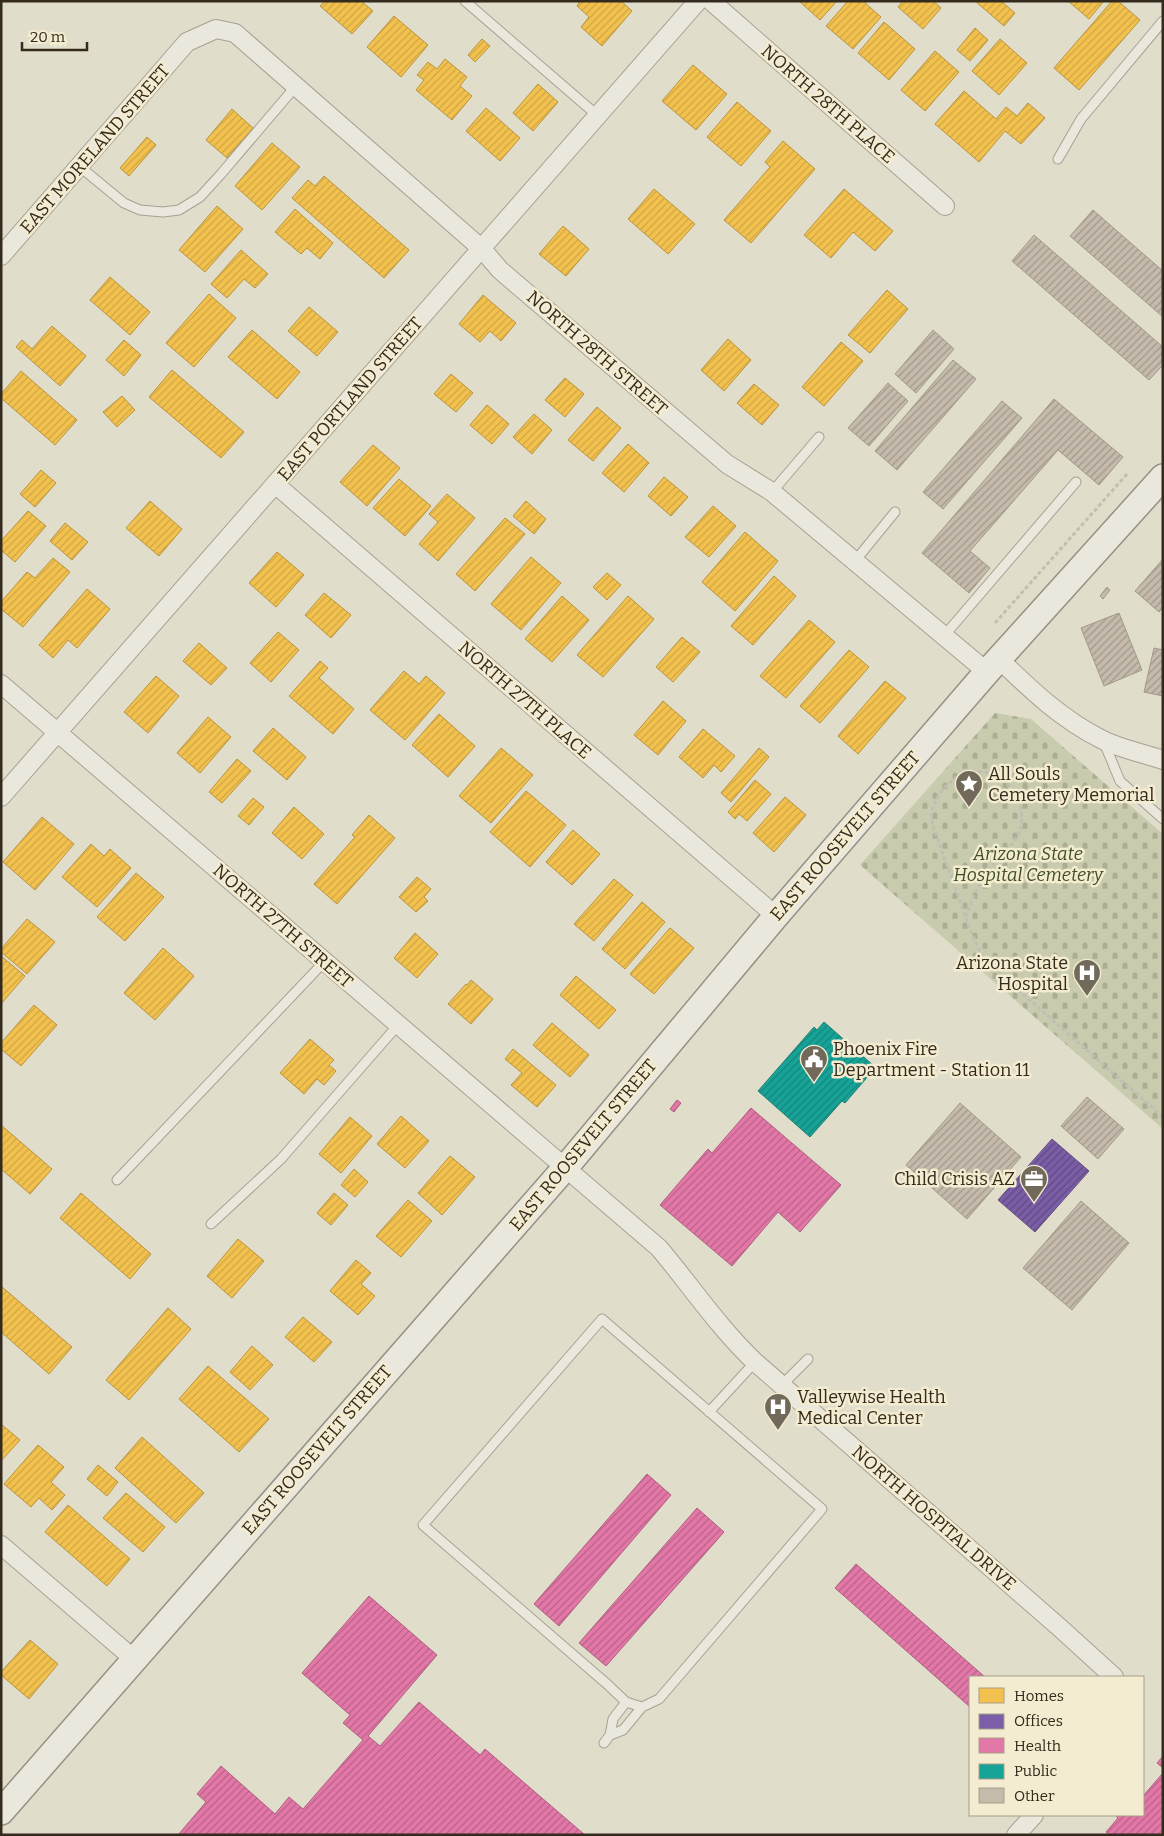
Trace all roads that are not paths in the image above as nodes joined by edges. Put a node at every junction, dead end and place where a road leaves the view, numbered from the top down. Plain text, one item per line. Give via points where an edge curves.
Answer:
1 (465, 1) edge
2 (698, 1) edge
3 (711, 1) edge
4 (1163, 21) edge
5 (216, 29) joint
6 (296, 86) junction
7 (598, 116) junction
8 (1058, 159) dead end
9 (79, 166) junction
10 (945, 206) dead end
11 (482, 249) junction
12 (1, 256) edge
13 (819, 437) dead end
14 (1163, 477) edge
15 (1076, 482) dead end
16 (275, 484) junction
17 (772, 492) junction
18 (895, 512) dead end
19 (855, 562) junction
20 (944, 636) junction
21 (993, 665) junction
22 (1, 684) edge
23 (58, 732) junction
24 (1103, 740) junction
25 (1163, 760) edge
26 (1, 797) edge
27 (1163, 820) edge
28 (776, 916) junction
29 (324, 961) junction
30 (398, 1025) junction
31 (565, 1168) junction
32 (117, 1180) dead end
33 (211, 1224) dead end
34 (808, 1358) dead end
35 (755, 1362) junction
36 (782, 1386) junction
37 (709, 1412) junction
38 (1, 1545) edge
39 (135, 1660) junction
40 (1113, 1676) edge
41 (626, 1702) junction
42 (642, 1707) junction
43 (610, 1735) junction
44 (604, 1743) dead end
45 (1, 1812) edge
46 (1033, 1816) edge
47 (1016, 1835) edge

1 - 7 lane
2 - 7 street, EAST PORTLAND STREET
3 - 10 street, NORTH 28TH PLACE
4 - 8 lane via 1081,119
5 - 6 street, NORTH 28TH STREET via 235,33
5 - 9 street, EAST MORELAND STREET via 187,42
6 - 9 lane via 200,197 179,210 140,210 124,203
6 - 11 street, NORTH 28TH STREET
7 - 11 street, EAST PORTLAND STREET
9 - 12 street, EAST MORELAND STREET
11 - 16 street, EAST PORTLAND STREET
11 - 17 street, NORTH 28TH STREET via 500,270 727,464
13 - 17 lane
14 - 21 street, EAST ROOSEVELT STREET
15 - 20 lane
16 - 23 street, EAST PORTLAND STREET
16 - 28 street, NORTH 27TH PLACE
17 - 19 street, NORTH 28TH STREET
18 - 19 lane
19 - 20 street, NORTH 28TH STREET
20 - 21 street, NORTH 28TH STREET
21 - 24 street, NORTH 28TH STREET via 1070,722
21 - 28 street, EAST ROOSEVELT STREET
22 - 23 street, NORTH 27TH STREET
23 - 26 street, EAST PORTLAND STREET
23 - 29 street, NORTH 27TH STREET
24 - 25 street, NORTH 28TH STREET
24 - 27 lane via 1120,781
28 - 31 street, EAST ROOSEVELT STREET
29 - 30 street, NORTH 27TH STREET
29 - 32 lane
30 - 31 street, NORTH 27TH STREET
30 - 33 lane via 281,1159
31 - 35 street, NORTH HOSPITAL DRIVE via 658,1248 734,1343
31 - 39 street, EAST ROOSEVELT STREET
34 - 36 lane
35 - 36 street, NORTH HOSPITAL DRIVE
35 - 37 lane
36 - 40 street, NORTH HOSPITAL DRIVE
37 - 41 lane via 602,1319 423,1525
37 - 42 lane via 822,1509 659,1699
38 - 39 street
39 - 45 street, EAST ROOSEVELT STREET
41 - 42 lane
41 - 43 lane via 613,1719
42 - 43 lane via 623,1730
43 - 44 lane
46 - 47 street

